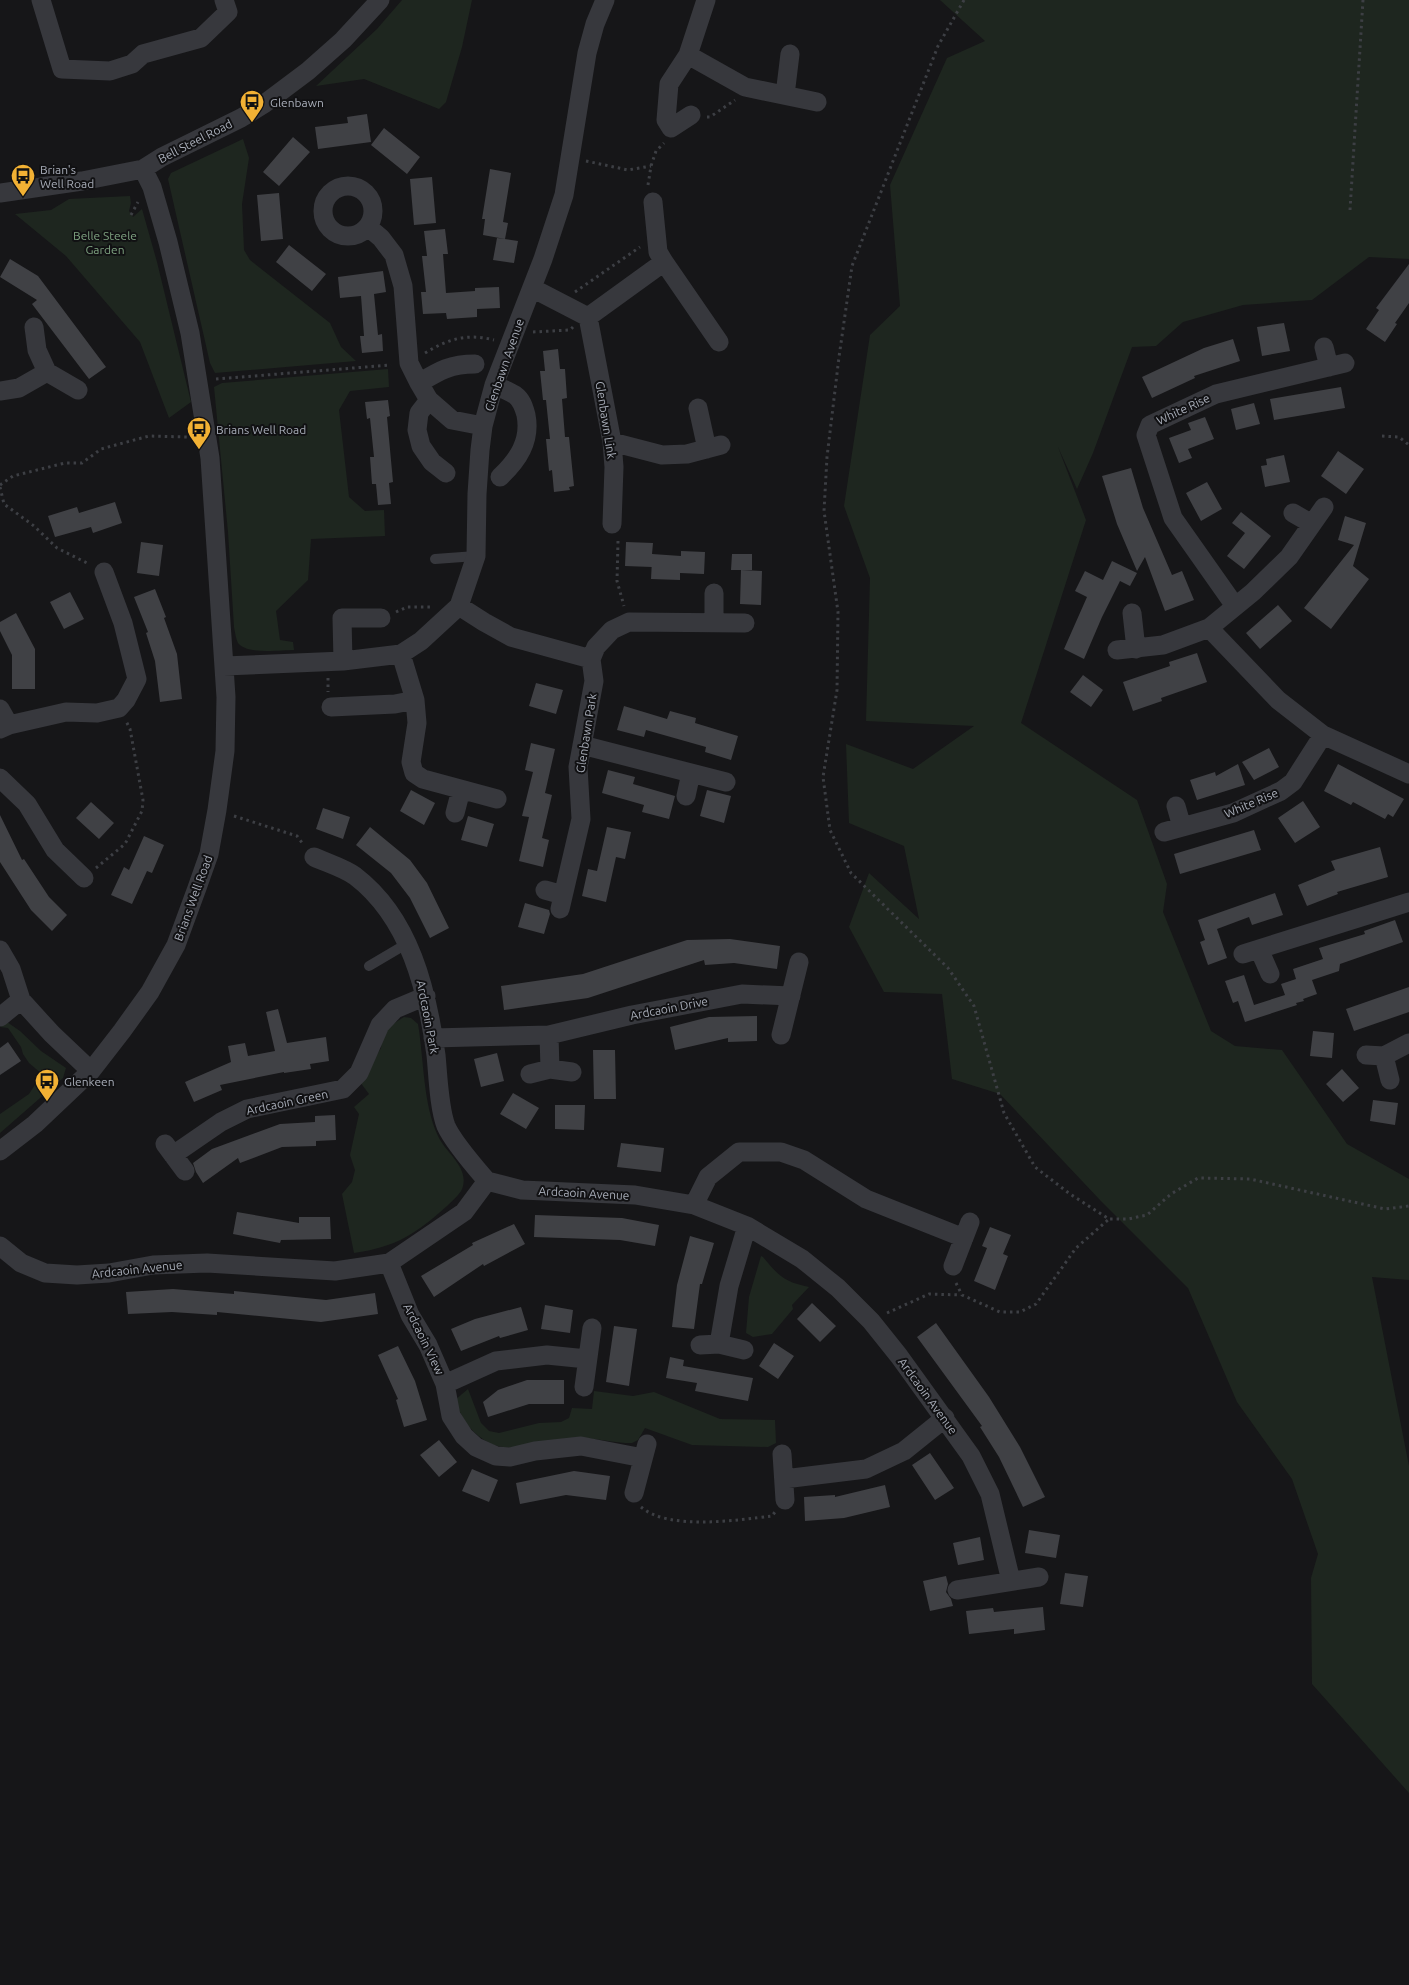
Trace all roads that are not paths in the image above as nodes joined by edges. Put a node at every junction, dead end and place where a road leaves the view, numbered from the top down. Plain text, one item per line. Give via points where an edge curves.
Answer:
1 (41, 0) edge
2 (380, 0) edge
3 (605, 0) edge
4 (701, 2) edge
5 (226, 6) edge
6 (790, 54) dead end
7 (688, 55) junction
8 (785, 95) junction
9 (817, 102) dead end
10 (691, 115) road end
11 (143, 169) junction
12 (0, 193) edge
13 (653, 202) road end
14 (368, 227) dead end
15 (664, 262) junction
16 (532, 288) junction
17 (588, 317) junction
18 (34, 327) dead end
19 (719, 342) dead end
20 (1324, 347) dead end
21 (475, 364) dead end
22 (47, 372) junction
23 (418, 383) junction
24 (494, 385) junction
25 (78, 390) dead end
26 (0, 391) edge
27 (430, 400) junction
28 (698, 408) dead end
29 (484, 426) junction
30 (612, 442) junction
31 (446, 473) dead end
32 (500, 477) dead end
33 (1324, 507) dead end
34 (1293, 513) dead end
35 (612, 524) road end
36 (1312, 524) junction
37 (476, 556) junction
38 (435, 559) dead end
39 (104, 572) road end
40 (714, 592) dead end
41 (459, 606) junction
42 (1235, 606) junction
43 (1132, 613) dead end
44 (381, 618) road end
45 (714, 622) junction
46 (745, 623) dead end
47 (1210, 628) junction
48 (1136, 649) junction
49 (1117, 650) dead end
50 (402, 654) junction
51 (591, 659) junction
52 (336, 661) junction
53 (224, 666) junction
54 (415, 700) junction
55 (331, 707) road end
56 (3, 721) edge
57 (1323, 735) junction
58 (582, 745) junction
59 (691, 773) junction
60 (1409, 774) edge
61 (0, 778) edge
62 (726, 782) dead end
63 (460, 790) junction
64 (686, 796) dead end
65 (497, 799) dead end
66 (1176, 806) dead end
67 (455, 813) dead end
68 (314, 857) road end
69 (84, 878) road end
70 (544, 890) dead end
71 (1409, 902) edge
72 (408, 944) junction
73 (0, 950) edge
74 (799, 962) dead end
75 (369, 966) dead end
76 (1270, 974) dead end
77 (426, 996) junction
78 (791, 996) junction
79 (21, 1000) junction
80 (0, 1017) edge
81 (549, 1035) junction
82 (781, 1035) dead end
83 (433, 1038) junction
84 (1409, 1043) edge
85 (550, 1069) junction
86 (91, 1071) junction
87 (572, 1072) dead end
88 (530, 1074) dead end
89 (1390, 1080) dead end
90 (0, 1151) edge
91 (185, 1170) dead end
92 (487, 1181) junction
93 (694, 1205) junction
94 (747, 1226) junction
95 (0, 1246) edge
96 (389, 1263) junction
97 (953, 1266) road end
98 (592, 1328) dead end
99 (744, 1350) dead end
100 (587, 1358) junction
101 (445, 1384) junction
102 (584, 1387) dead end
103 (945, 1418) junction
104 (782, 1454) dead end
105 (784, 1479) junction
106 (634, 1493) road end
107 (785, 1500) road end
108 (1040, 1577) dead end
109 (1011, 1581) junction
110 (958, 1590) dead end

1 - 5 street via 62,69 110,72 132,64 143,54 202,38
2 - 11 street, Bell Steel Road via 343,40 264,104
3 - 16 street, Glenbawn Avenue via 587,53 564,195
4 - 7 street
6 - 8 street
7 - 8 street via 745,87
7 - 10 street via 669,84 666,120 671,128
8 - 9 street
11 - 12 street, Bell Steel Road
11 - 53 street, Brians Well Road via 152,187 168,242 198,380 210,458
13 - 15 street via 658,252
14 - 23 street via 394,255 403,286 408,363
15 - 17 street
15 - 19 street
16 - 17 street
16 - 24 street, Glenbawn Avenue
17 - 30 street, Glenbawn Link
18 - 22 street via 37,350
20 - 42 street, White Rise via 1336,365 1216,394 1150,424 1146,435 1173,518
21 - 23 street via 444,368
22 - 25 street
22 - 26 street via 19,388
23 - 27 street
24 - 29 street, Glenbawn Avenue
24 - 32 street via 516,396 524,406 528,426 526,442 514,464
27 - 29 street via 452,420
27 - 31 street via 418,413 417,430 426,454
28 - 30 street via 714,447 687,454 662,455
29 - 37 street, Glenbawn Avenue via 478,476
30 - 35 street, Glenbawn Link
33 - 36 street
34 - 36 street
36 - 42 street via 1289,557
37 - 38 lane
37 - 41 street, Glenbawn Avenue
39 - 56 street via 123,623 136,679 126,700 119,708 97,713 66,712
40 - 45 street
41 - 50 street, Glenbawn Avenue
41 - 51 street via 511,637
42 - 47 street
43 - 48 street
44 - 52 street via 342,618
45 - 46 street
45 - 51 street via 629,622 612,630 596,647
47 - 48 street via 1163,644
47 - 57 street via 1278,700
48 - 49 street
50 - 52 street, Glenbawn Avenue
50 - 54 street
51 - 58 street, Glenbawn Park via 594,682
52 - 53 street, Glenbawn Avenue
53 - 86 street, Brians Well Road via 225,751 209,854 176,945 150,992
54 - 55 street
54 - 63 street via 417,723 411,762 414,773 423,779
57 - 60 street
57 - 66 street, White Rise via 1293,782 1281,791 1233,813 1173,830
58 - 59 street
58 - 70 street, Glenbawn Park via 578,767 581,819 562,902
59 - 62 street
59 - 64 street
61 - 69 street via 27,804 55,850
63 - 65 street
63 - 67 street
68 - 72 street, Ardcaoin Park via 353,875 374,892
71 - 76 street via 1251,952
72 - 75 lane
72 - 77 street, Ardcaoin Park
73 - 79 street via 11,969
74 - 78 street
77 - 83 street, Ardcaoin Park
77 - 91 street, Ardcaoin Green via 395,1009 380,1025 359,1073 343,1089 247,1109 169,1149
78 - 81 street, Ardcaoin Drive via 742,994
78 - 82 street
79 - 80 street
79 - 86 street
81 - 83 street, Ardcaoin Drive
81 - 85 street
83 - 92 street, Ardcaoin Park via 446,1126
84 - 89 street via 1375,1056
85 - 87 street
85 - 88 street
86 - 90 street, Brians Well Road via 35,1124
92 - 93 street, Ardcaoin Avenue via 522,1190 635,1195
92 - 96 street, Ardcaoin Avenue via 464,1212
93 - 94 street, Ardcaoin Avenue
93 - 97 street via 708,1177 739,1152 781,1152 804,1160 866,1199 967,1230
94 - 99 street via 710,1344
94 - 103 street, Ardcaoin Avenue via 802,1259 838,1288 900,1356
95 - 96 street, Ardcaoin Avenue via 21,1262 45,1273 78,1275 154,1265 207,1263 335,1271
96 - 101 street, Ardcaoin View
98 - 100 street
100 - 101 street via 546,1355 496,1361
100 - 102 street
101 - 106 street, Ardcaoin View via 451,1416 464,1436 476,1447 496,1456 510,1457 581,1446 645,1451
103 - 105 street via 904,1451 866,1469
103 - 109 street, Ardcaoin Avenue via 971,1456 990,1494
104 - 105 street
105 - 107 street
108 - 109 street
109 - 110 street

